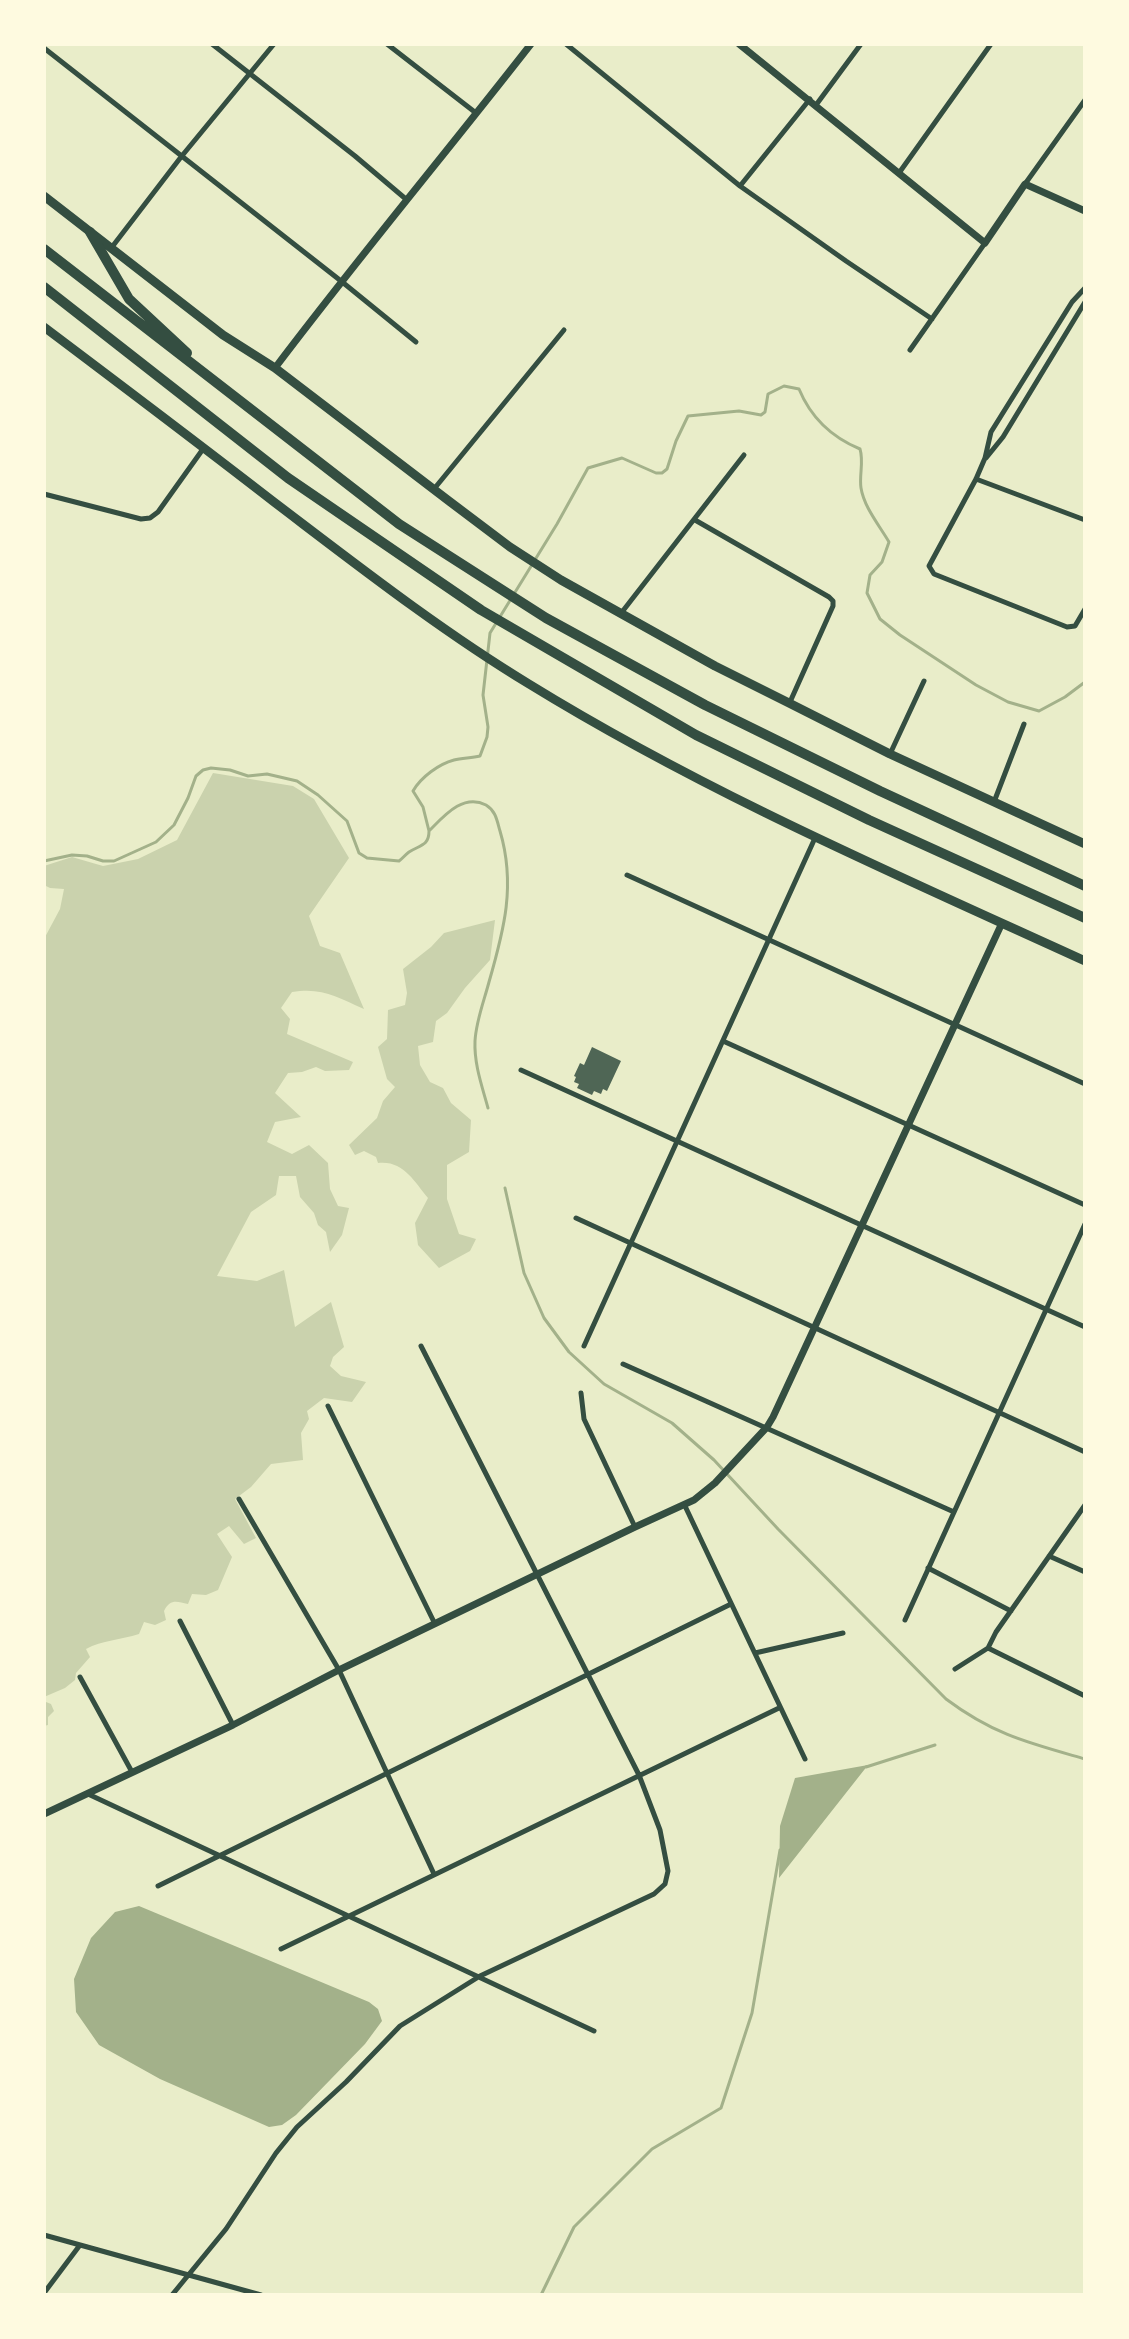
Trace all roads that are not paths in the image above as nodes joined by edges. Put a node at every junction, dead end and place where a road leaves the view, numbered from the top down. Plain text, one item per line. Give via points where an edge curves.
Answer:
1 (212, 44) edge
2 (274, 44) edge
3 (387, 44) edge
4 (531, 44) edge
5 (566, 44) edge
6 (739, 44) edge
7 (861, 44) edge
8 (991, 44) edge
9 (44, 48) edge
10 (250, 74) junction
11 (1085, 100) edge
12 (813, 102) junction
13 (477, 114) junction
14 (181, 157) junction
15 (899, 173) junction
16 (1025, 184) junction
17 (740, 186) junction
18 (44, 196) edge
19 (408, 201) junction
20 (1085, 211) edge
21 (90, 232) junction
22 (985, 243) junction
23 (112, 247) junction
24 (44, 249) edge
25 (341, 281) junction
26 (44, 287) edge
27 (1085, 288) edge
28 (1085, 302) edge
29 (932, 319) junction
30 (44, 327) edge
31 (564, 330) dead end
32 (416, 342) dead end
33 (910, 350) dead end
34 (275, 368) junction
35 (235, 398) junction
36 (204, 448) junction
37 (744, 455) dead end
38 (985, 458) junction
39 (976, 479) junction
40 (434, 489) junction
41 (44, 494) edge
42 (695, 520) junction
43 (1085, 520) edge
44 (1085, 609) edge
45 (622, 612) junction
46 (924, 681) dead end
47 (789, 703) junction
48 (1024, 724) dead end
49 (890, 754) junction
50 (993, 802) junction
51 (815, 838) junction
52 (1085, 844) edge
53 (627, 875) dead end
54 (1085, 886) edge
55 (1085, 918) edge
56 (1002, 923) junction
57 (769, 938) junction
58 (1085, 961) edge
59 (955, 1025) junction
60 (723, 1041) junction
61 (521, 1070) dead end
62 (1085, 1084) edge
63 (908, 1126) junction
64 (677, 1141) junction
65 (1085, 1205) edge
66 (576, 1218) dead end
67 (1085, 1224) edge
68 (862, 1226) junction
69 (630, 1244) junction
70 (1046, 1309) junction
71 (1085, 1327) edge
72 (814, 1329) junction
73 (421, 1346) dead end
74 (584, 1346) dead end
75 (623, 1364) dead end
76 (581, 1393) dead end
77 (328, 1406) dead end
78 (999, 1412) junction
79 (767, 1427) junction
80 (1085, 1452) edge
81 (239, 1499) dead end
82 (1085, 1505) edge
83 (685, 1506) junction
84 (954, 1512) junction
85 (635, 1527) junction
86 (1049, 1556) junction
87 (928, 1568) junction
88 (1085, 1572) edge
89 (538, 1575) junction
90 (731, 1604) junction
91 (1011, 1611) junction
92 (905, 1620) dead end
93 (180, 1621) dead end
94 (435, 1624) junction
95 (843, 1633) dead end
96 (988, 1648) junction
97 (755, 1653) junction
98 (955, 1669) dead end
99 (339, 1670) junction
100 (589, 1674) junction
101 (80, 1677) dead end
102 (1085, 1696) edge
103 (779, 1708) junction
104 (233, 1725) junction
105 (805, 1759) dead end
106 (132, 1772) junction
107 (386, 1774) junction
108 (639, 1775) junction
109 (88, 1793) junction
110 (44, 1814) edge
111 (221, 1856) junction
112 (434, 1875) junction
113 (158, 1886) dead end
114 (348, 1917) junction
115 (281, 1949) dead end
116 (480, 1976) junction
117 (594, 2031) dead end
118 (44, 2235) edge
119 (80, 2245) junction
120 (186, 2276) junction
121 (44, 2293) edge
122 (172, 2295) edge
123 (261, 2295) edge

1 - 10 street
2 - 10 street
3 - 13 street
4 - 13 street
5 - 17 street
6 - 12 street
7 - 12 street
8 - 15 street
9 - 14 street
10 - 14 street
10 - 19 street
11 - 16 street
12 - 15 street
12 - 17 street
13 - 19 street
14 - 23 street
14 - 25 street
15 - 22 street
16 - 20 street
16 - 22 street
17 - 29 street
18 - 21 main road
19 - 25 street
21 - 23 main road
21 - 35 highway via 129,299
22 - 29 street
23 - 34 main road via 223,335
24 - 35 highway
25 - 32 street
25 - 34 street
26 - 55 highway via 288,478 481,610 696,735
27 - 38 street via 991,432
28 - 38 street
29 - 33 street
30 - 36 main road
31 - 40 street
34 - 40 main road
35 - 54 highway via 399,524 546,618 705,705
36 - 41 street via 150,518
36 - 51 main road via 487,658 669,764
37 - 42 street
38 - 39 street
39 - 43 street
39 - 44 street via 929,569 1067,627
40 - 45 main road via 510,547
42 - 45 street
42 - 47 street via 833,601
45 - 47 main road
46 - 49 street
47 - 49 main road
48 - 50 street
49 - 50 main road
50 - 52 main road
51 - 56 main road
51 - 57 street
53 - 57 street
56 - 58 main road
56 - 59 street
57 - 59 street
57 - 60 street
59 - 62 street
59 - 63 street
60 - 63 street
60 - 64 street
61 - 64 street
63 - 65 street
63 - 68 street
64 - 68 street
64 - 69 street
66 - 69 street
67 - 70 street
68 - 70 street
68 - 72 street
69 - 72 street
69 - 74 street
70 - 71 street
70 - 78 street
72 - 78 street
72 - 79 street
73 - 89 street
75 - 79 street
76 - 85 street via 584,1419
77 - 94 street
78 - 80 street
78 - 84 street
79 - 83 street via 715,1483
79 - 84 street
81 - 99 street
82 - 86 street
83 - 85 street
83 - 90 street
84 - 87 street
85 - 89 street
86 - 88 street
86 - 91 street
87 - 91 street
87 - 92 street
89 - 94 street
89 - 100 street
90 - 97 street
90 - 100 street
91 - 96 street
93 - 104 street
94 - 99 street
95 - 97 street
96 - 98 street
96 - 102 street
97 - 103 street
99 - 104 street
99 - 107 street
100 - 107 street
100 - 108 street
101 - 106 street
103 - 105 street
103 - 108 street
104 - 106 street
106 - 109 street
107 - 111 street
107 - 112 street
108 - 112 street
108 - 116 street via 660,1830 668,1871 665,1884 654,1894
109 - 110 street
109 - 111 street
111 - 113 street
111 - 114 street
112 - 114 street
114 - 115 street
114 - 116 street
116 - 117 street
116 - 120 street via 400,2026 297,2127
118 - 119 street
119 - 120 street
119 - 121 street
120 - 122 street
120 - 123 street

